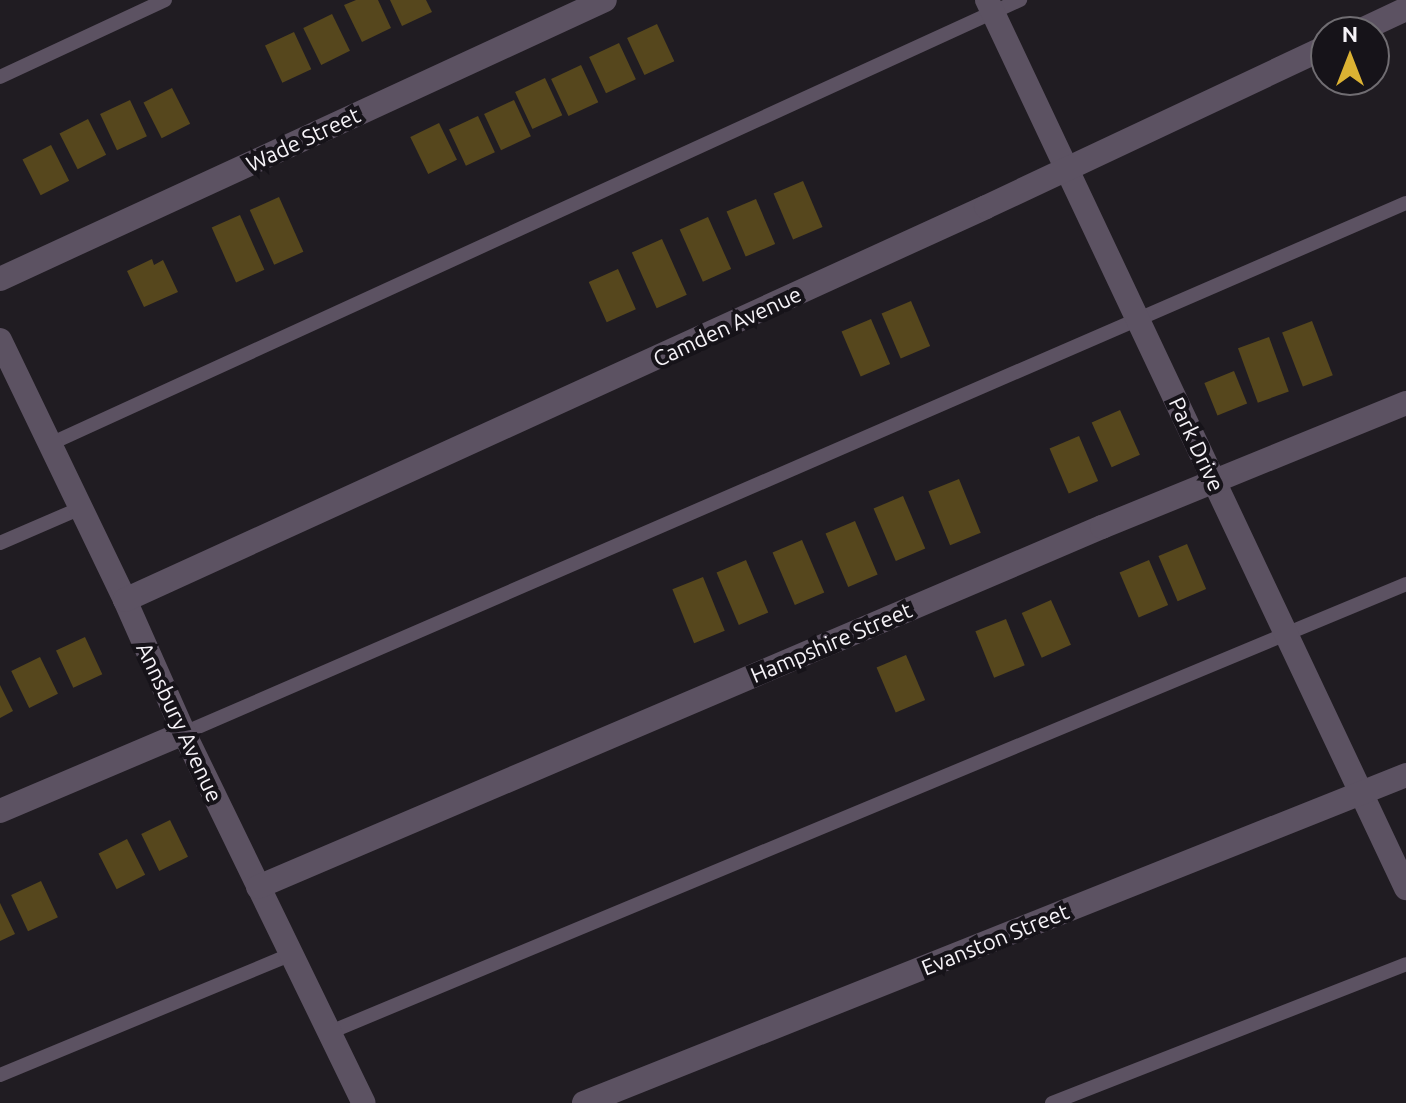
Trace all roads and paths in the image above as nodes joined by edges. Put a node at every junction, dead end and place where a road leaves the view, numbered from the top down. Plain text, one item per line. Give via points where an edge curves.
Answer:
1 (165, 0) edge
2 (605, 0) edge
3 (1020, 0) edge
4 (990, 6) edge
5 (1310, 55) edge
6 (0, 77) edge
7 (1067, 169) junction
8 (1406, 203) edge
9 (0, 279) edge
10 (1138, 319) junction
11 (0, 340) edge
12 (1406, 403) edge
13 (50, 444) junction
14 (1214, 481) junction
15 (81, 508) junction
16 (0, 543) edge
17 (1406, 584) edge
18 (125, 600) junction
19 (1285, 632) junction
20 (184, 733) junction
21 (1406, 775) edge
22 (1361, 793) junction
23 (0, 811) edge
24 (258, 887) junction
25 (1406, 888) edge
26 (290, 955) junction
27 (1406, 964) edge
28 (328, 1033) junction
29 (0, 1075) edge
30 (364, 1103) edge
31 (584, 1103) edge
32 (1052, 1103) edge

1 - 6 lane
2 - 9 street, Wade Street
3 - 4 lane
4 - 7 street, Park Drive
4 - 13 lane
5 - 7 street, Camden Avenue
7 - 10 street, Park Drive
7 - 18 street, Camden Avenue
8 - 10 lane
10 - 14 street, Park Drive
10 - 20 lane
11 - 13 street, Annsbury Avenue
12 - 14 street, Hampshire Street
13 - 15 street, Annsbury Avenue
14 - 19 street, Park Drive
14 - 24 street, Hampshire Street
15 - 16 lane
15 - 18 street, Annsbury Avenue
17 - 19 lane
18 - 20 street, Annsbury Avenue
19 - 22 street, Park Drive
19 - 28 lane
20 - 23 street
20 - 24 street, Annsbury Avenue
21 - 22 street, Evanston Street
22 - 25 street, Park Drive
22 - 31 street, Evanston Street
24 - 26 street, Annsbury Avenue
26 - 28 street, Annsbury Avenue
26 - 29 lane
27 - 32 lane
28 - 30 street, Annsbury Avenue

